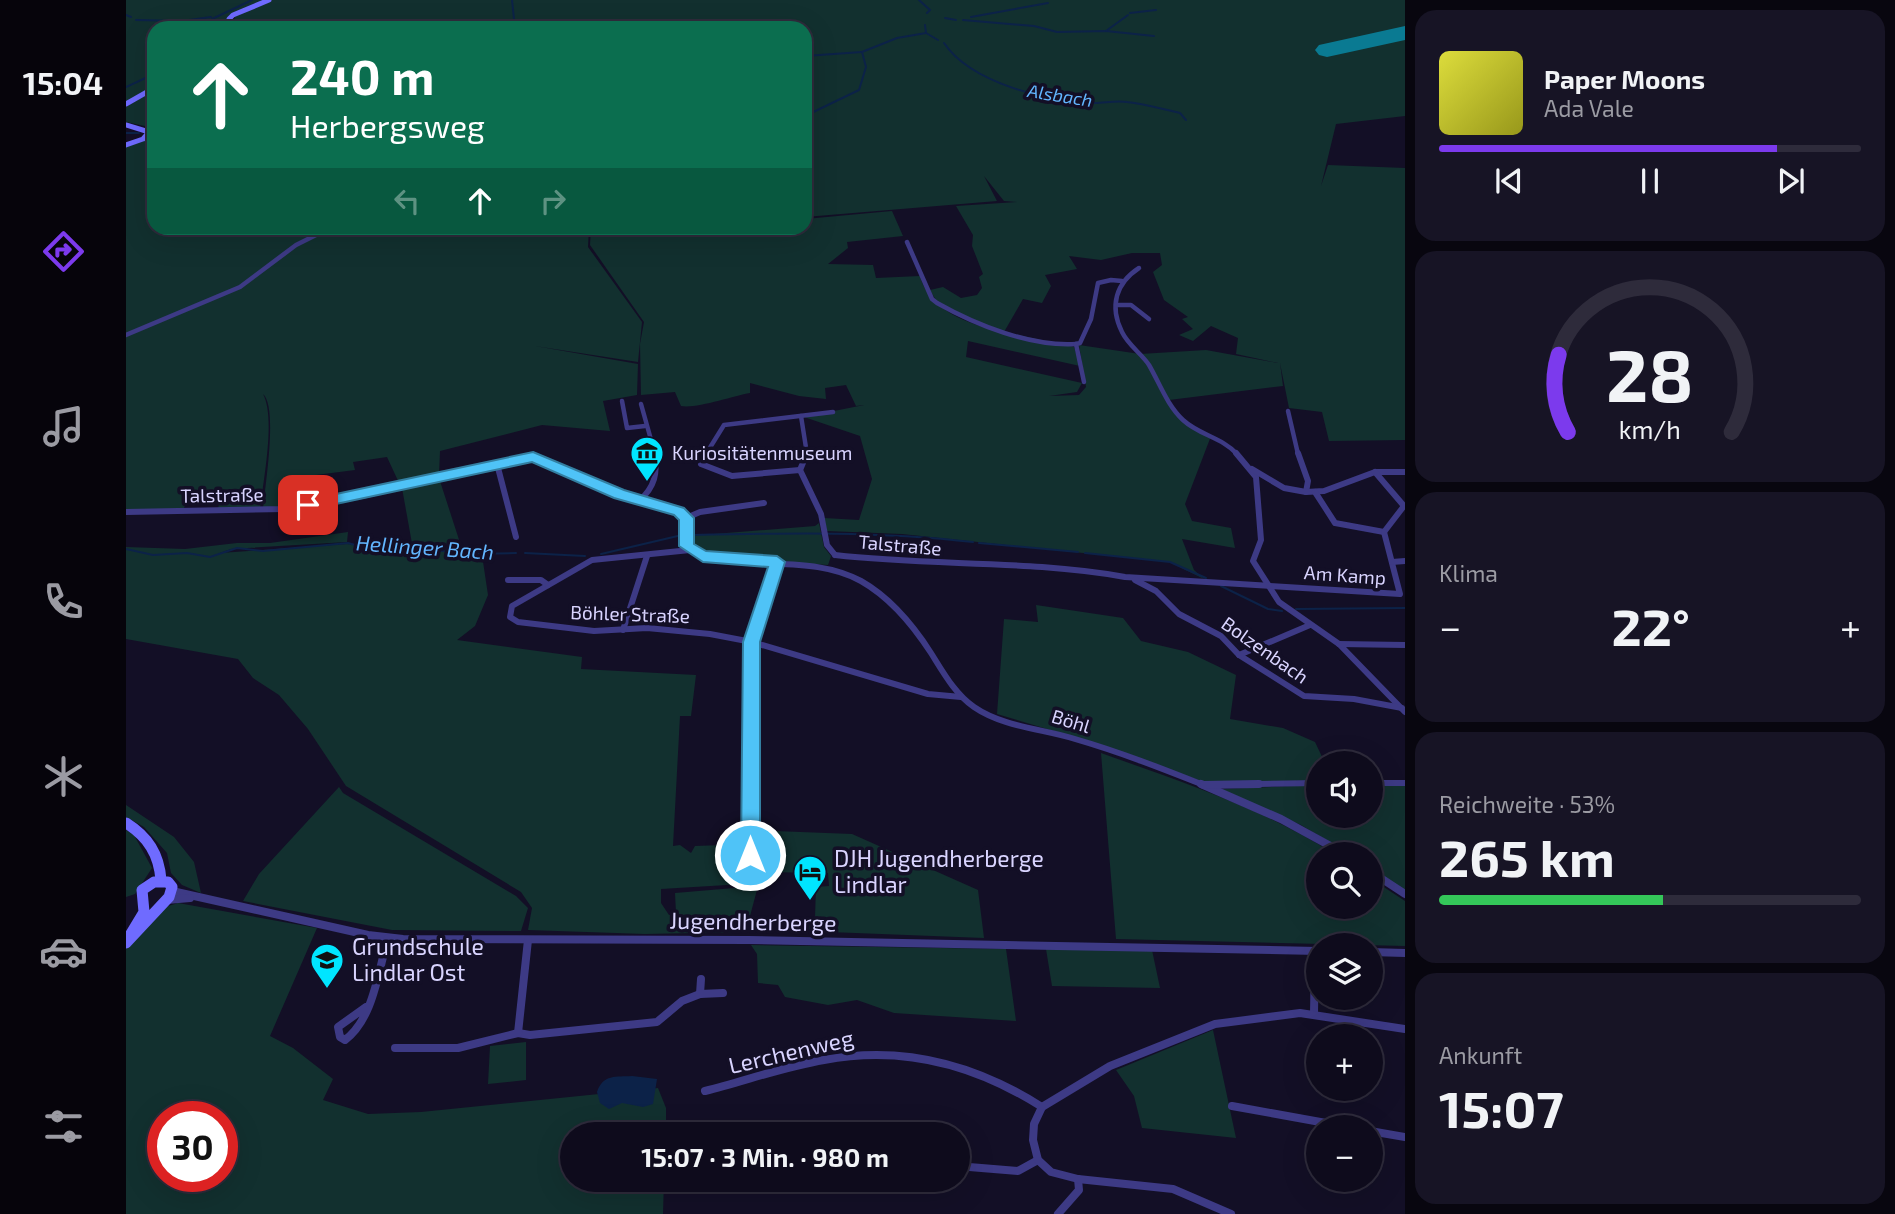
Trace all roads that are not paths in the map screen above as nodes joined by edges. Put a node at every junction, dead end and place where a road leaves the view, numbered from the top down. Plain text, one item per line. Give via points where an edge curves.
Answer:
1 (269, 0) edge
2 (231, 21) edge
3 (147, 92) edge
4 (126, 104) edge
5 (126, 125) edge
6 (147, 131) edge
7 (147, 135) edge
8 (126, 145) edge
9 (316, 235) edge
10 (907, 242) dead end
11 (1139, 268) dead end
12 (1122, 281) junction
13 (1116, 305) junction
14 (1149, 319) dead end
15 (126, 335) edge
16 (1076, 344) junction
17 (1084, 382) dead end
18 (622, 401) dead end
19 (640, 404) dead end
20 (1288, 411) dead end
21 (833, 412) dead end
22 (802, 416) junction
23 (645, 426) junction
24 (497, 464) junction
25 (1251, 468) junction
26 (800, 470) junction
27 (1375, 472) junction
28 (1405, 472) edge
29 (1306, 492) junction
30 (1315, 492) junction
31 (639, 501) junction
32 (764, 503) dead end
33 (126, 512) edge
34 (686, 518) junction
35 (1384, 532) junction
36 (516, 537) dead end
37 (690, 550) junction
38 (835, 555) junction
39 (647, 556) junction
40 (1405, 561) edge
41 (777, 562) junction
42 (1392, 562) junction
43 (830, 567) junction
44 (1125, 576) junction
45 (508, 580) dead end
46 (548, 585) junction
47 (1266, 585) junction
48 (1310, 625) junction
49 (622, 630) junction
50 (752, 642) junction
51 (1339, 644) junction
52 (1405, 645) edge
53 (1239, 655) junction
54 (961, 697) junction
55 (1404, 710) edge
56 (1306, 783) edge
57 (1383, 783) edge
58 (1405, 783) edge
59 (1202, 785) junction
60 (126, 824) edge
61 (1324, 842) edge
62 (161, 880) junction
63 (1383, 880) edge
64 (760, 883) dead end
65 (1405, 894) edge
66 (167, 898) junction
67 (145, 906) junction
68 (388, 938) junction
69 (528, 940) junction
70 (126, 942) edge
71 (1306, 951) edge
72 (1383, 952) edge
73 (1405, 953) edge
74 (701, 979) dead end
75 (723, 993) dead end
76 (700, 995) junction
77 (366, 1007) dead end
78 (1314, 1010) edge
79 (1314, 1014) junction
80 (1405, 1029) edge
81 (518, 1033) junction
82 (395, 1048) dead end
83 (705, 1091) dead end
84 (1232, 1106) dead end
85 (1042, 1107) junction
86 (1306, 1119) edge
87 (1383, 1133) edge
88 (1405, 1137) edge
89 (1038, 1160) junction
90 (970, 1167) edge
91 (1078, 1179) junction
92 (1058, 1214) edge
93 (1231, 1214) edge

1 - 2 street via 233,15
3 - 4 street
5 - 6 street
7 - 8 street
9 - 15 street via 240,287
10 - 16 street via 932,299 968,322 1061,345
11 - 12 street
12 - 13 street
12 - 16 street via 1104,281 1095,287 1090,300 1092,316
13 - 14 street via 1131,305
13 - 25 street via 1125,339 1148,363 1173,409 1194,429 1231,447
16 - 17 street
18 - 23 street via 628,428
19 - 23 street
20 - 29 street via 1308,481
21 - 22 street
22 - 26 street via 807,447
22 - 26 street via 720,426 701,464 732,476
23 - 31 street via 657,463 650,493
24 - 31 street, Talstraße via 541,459
24 - 33 street, Talstraße via 285,509
24 - 36 street
25 - 29 street via 1284,488
25 - 47 street via 1256,477 1261,540 1253,561
26 - 38 street
27 - 28 street
27 - 30 street
27 - 35 street via 1404,506
29 - 30 street
30 - 35 street via 1335,523
31 - 34 street, Talstraße
32 - 34 street
34 - 37 street
35 - 42 street, Am Kamp
37 - 39 street
37 - 41 street via 715,559
38 - 43 street, Talstraße
38 - 44 street, Talstraße via 917,564 1080,569
39 - 46 street via 592,560
39 - 49 street
40 - 42 street
41 - 43 street
41 - 50 street
42 - 47 street, Am Kamp via 1400,594
43 - 54 street, Böhl via 857,577 887,599 931,648
44 - 47 street, Talstraße
44 - 53 street, Bolzenbach via 1144,583 1179,614 1221,636
45 - 46 street via 541,580
46 - 49 street, Böhler Straße via 512,606 509,614 518,622 587,631
47 - 48 street via 1279,603
48 - 51 street
48 - 53 street
49 - 50 street, Böhler Straße via 686,630
50 - 54 street, Böhler Straße via 928,694
50 - 64 street via 750,855
51 - 52 street
51 - 55 street
53 - 55 street, Bolzenbach via 1304,696 1354,699
54 - 59 street, Böhl via 988,714 1071,737
56 - 59 street
57 - 58 street
59 - 61 street, Böhl
60 - 62 street via 139,831 159,856
62 - 66 street via 168,881
62 - 67 street via 144,889 141,900
63 - 65 street
66 - 67 street via 153,907
66 - 68 street, Jugendherberge via 192,898
66 - 70 street
67 - 70 street
68 - 69 street, Jugendherberge
68 - 77 street
69 - 71 street, Jugendherberge
69 - 81 street
72 - 73 street
74 - 76 street
75 - 76 street
76 - 81 street via 682,1001 657,1022
78 - 79 street
79 - 80 street
79 - 85 street via 1214,1024 1111,1066
81 - 82 street via 473,1047
83 - 85 street, Lerchenweg via 836,1057 887,1054 961,1067 1022,1093
84 - 86 street
85 - 89 street via 1034,1124
87 - 88 street
89 - 90 street via 1018,1171
89 - 91 street via 1051,1172
91 - 92 street via 1079,1190
91 - 93 street via 1173,1189

